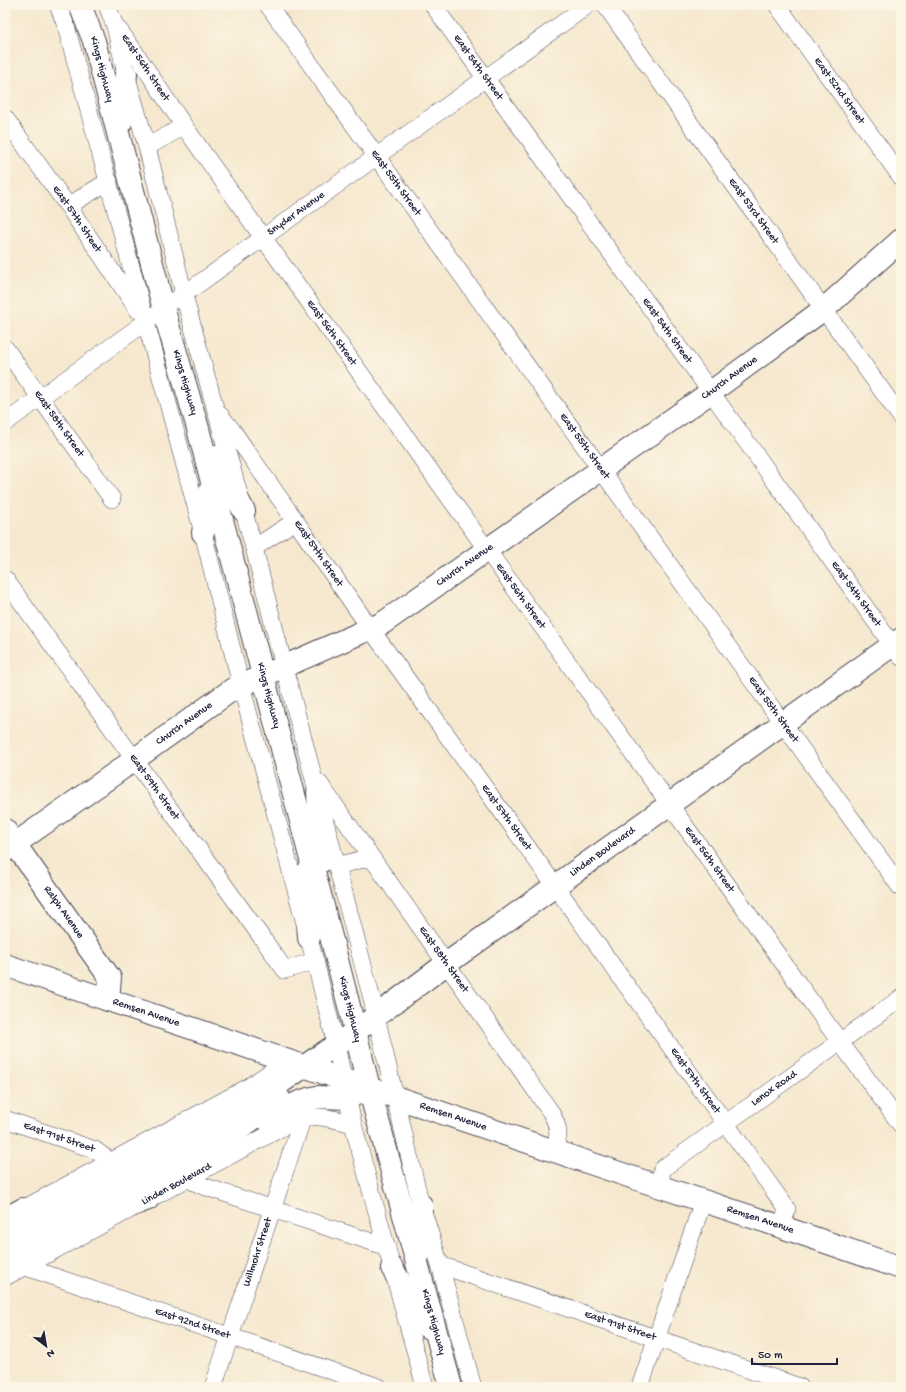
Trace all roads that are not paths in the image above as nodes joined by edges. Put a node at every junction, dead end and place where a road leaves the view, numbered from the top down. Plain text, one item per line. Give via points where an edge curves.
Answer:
1 (58, 5) edge
2 (80, 5) edge
3 (107, 5) edge
4 (268, 5) edge
5 (433, 5) edge
6 (588, 5) edge
7 (605, 5) edge
8 (778, 5) edge
9 (116, 26) junction
10 (126, 74) junction
11 (486, 78) junction
12 (5, 118) edge
13 (184, 126) junction
14 (119, 135) junction
15 (147, 147) junction
16 (376, 156) junction
17 (901, 177) edge
18 (109, 181) junction
19 (68, 206) junction
20 (263, 238) junction
21 (901, 240) edge
22 (184, 294) junction
23 (164, 308) junction
24 (824, 309) junction
25 (146, 322) junction
26 (5, 348) edge
27 (711, 392) junction
28 (41, 397) junction
29 (216, 411) junction
30 (901, 417) edge
31 (5, 423) edge
32 (197, 425) junction
33 (601, 470) junction
34 (212, 483) junction
35 (112, 499) dead end
36 (244, 511) junction
37 (295, 521) junction
38 (203, 532) junction
39 (254, 548) junction
40 (487, 550) junction
41 (5, 579) edge
42 (370, 628) junction
43 (898, 647) edge
44 (284, 666) junction
45 (263, 675) junction
46 (241, 685) junction
47 (783, 723) junction
48 (134, 760) junction
49 (315, 783) junction
50 (670, 804) junction
51 (302, 825) junction
52 (8, 841) edge
53 (371, 857) junction
54 (337, 866) junction
55 (556, 886) junction
56 (901, 888) edge
57 (324, 910) junction
58 (309, 938) junction
59 (316, 962) junction
60 (446, 964) junction
61 (5, 965) edge
62 (901, 998) edge
63 (108, 1000) junction
64 (377, 1016) junction
65 (356, 1031) junction
66 (840, 1042) junction
67 (336, 1044) junction
68 (306, 1066) junction
69 (370, 1088) junction
70 (346, 1089) junction
71 (395, 1097) junction
72 (303, 1117) junction
73 (5, 1119) edge
74 (726, 1123) junction
75 (353, 1124) junction
76 (901, 1125) edge
77 (226, 1139) junction
78 (554, 1151) junction
79 (111, 1170) junction
80 (186, 1178) junction
81 (660, 1187) junction
82 (148, 1199) junction
83 (703, 1201) junction
84 (421, 1205) junction
85 (273, 1209) junction
86 (14, 1214) edge
87 (782, 1226) junction
88 (57, 1230) junction
89 (5, 1237) edge
90 (387, 1247) junction
91 (11, 1262) edge
92 (440, 1265) junction
93 (392, 1268) junction
94 (901, 1268) edge
95 (420, 1275) junction
96 (5, 1277) edge
97 (230, 1337) junction
98 (656, 1338) junction
99 (442, 1354) junction
100 (214, 1387) edge
101 (379, 1387) edge
102 (426, 1387) edge
103 (451, 1387) edge
104 (473, 1387) edge
105 (640, 1387) edge
106 (800, 1387) edge

1 - 18 street, Kings Highway
2 - 14 main road, Kings Highway via 94,41
3 - 9 street, Kings Highway
4 - 16 street, East 55th Street
5 - 11 street, East 54th Street
6 - 11 street, Snyder Avenue
7 - 24 street, East 53rd Street
8 - 17 street, East 52nd Street
9 - 10 street, Kings Highway
9 - 13 street, East 56th Street
10 - 14 main road
10 - 15 street, Kings Highway
11 - 16 street, Snyder Avenue
11 - 27 street, East 54th Street
12 - 19 street, East 57th Street
13 - 15 street
13 - 20 street, East 56th Street
14 - 23 main road, Kings Highway
15 - 22 street, Kings Highway
16 - 20 street, Snyder Avenue
16 - 33 street, East 55th Street
18 - 19 street
18 - 25 street, Kings Highway
19 - 25 street, East 57th Street
20 - 22 street, Snyder Avenue
20 - 40 street, East 56th Street
21 - 24 main road, Church Avenue
22 - 23 street, Snyder Avenue
22 - 29 street, Kings Highway
23 - 25 street, Snyder Avenue
23 - 32 main road, Kings Highway
24 - 27 main road, Church Avenue
24 - 30 street, East 53rd Street
25 - 28 street, Snyder Avenue
25 - 38 street, Kings Highway
26 - 28 street, East 58th Street
27 - 33 main road, Church Avenue
27 - 43 street, East 54th Street
28 - 31 street, Snyder Avenue
28 - 35 street, East 58th Street
29 - 36 street, Kings Highway
29 - 37 street, East 57th Street
32 - 34 main road, Kings Highway
32 - 36 main road
33 - 40 main road, Church Avenue
33 - 47 street, East 55th Street
34 - 38 main road
34 - 45 main road, Kings Highway
36 - 39 street, Kings Highway
37 - 39 street
37 - 42 street, East 57th Street
38 - 46 street, Kings Highway
39 - 44 street, Kings Highway
40 - 42 main road, Church Avenue via 383,623
40 - 50 street, East 56th Street
41 - 48 street, East 59th Street
42 - 44 main road, Church Avenue
42 - 55 street, East 57th Street
43 - 47 main road, Linden Boulevard
44 - 45 main road, Church Avenue
44 - 49 street, Kings Highway
45 - 46 main road, Church Avenue
45 - 51 main road, Kings Highway
46 - 48 main road, Church Avenue
46 - 58 street, Kings Highway
47 - 50 main road, Linden Boulevard
47 - 56 street, East 55th Street
48 - 52 main road, Church Avenue
48 - 59 street, East 59th Street via 285,970
49 - 53 street, East 58th Street
49 - 54 street, Kings Highway
49 - 57 main road
50 - 55 main road, Linden Boulevard
50 - 66 street, East 56th Street
51 - 57 main road, Kings Highway
51 - 58 main road
52 - 63 main road, Ralph Avenue via 110,978
53 - 54 street
53 - 60 street, East 58th Street
54 - 64 street, Kings Highway
55 - 60 main road, Linden Boulevard
55 - 74 street, East 57th Street
57 - 65 main road, Kings Highway
58 - 59 street, Kings Highway
59 - 67 street, Kings Highway
60 - 64 main road, Linden Boulevard
60 - 78 street, East 58th Street via 554,1118 558,1132
61 - 63 main road, Remsen Avenue
62 - 66 street, Lenox Road
63 - 68 main road, Remsen Avenue
64 - 65 main road, Linden Boulevard
64 - 71 street, Kings Highway
65 - 67 main road, Linden Boulevard
65 - 69 main road, Kings Highway
66 - 74 street, Lenox Road
66 - 76 street, East 56th Street
67 - 68 main road, Linden Boulevard
67 - 70 street, Kings Highway
68 - 70 main road, Remsen Avenue
68 - 77 main road, Linden Boulevard via 289,1089
68 - 79 main road, Linden Boulevard via 231,1114
69 - 70 main road
69 - 71 main road, Remsen Avenue
69 - 95 main road, Kings Highway
70 - 75 street, Kings Highway
70 - 77 main road via 297,1103
71 - 78 main road, Remsen Avenue
71 - 84 street, Kings Highway
72 - 75 street, Linden Boulevard via 324,1117
72 - 80 street, Linden Boulevard
72 - 85 street, Willmohr Street
73 - 79 street, East 91st Street via 95,1150
74 - 81 street, Lenox Road via 662,1169
74 - 87 street, East 57th Street via 787,1209
75 - 90 street, Kings Highway
77 - 88 main road, Linden Boulevard
78 - 81 main road, Remsen Avenue
79 - 86 main road
79 - 89 main road, Linden Boulevard
80 - 82 street, Linden Boulevard
80 - 85 street
81 - 83 main road, Remsen Avenue
82 - 88 main road
82 - 91 street, Linden Boulevard
83 - 87 main road, Remsen Avenue
83 - 98 street
84 - 92 street, Kings Highway
84 - 95 main road
85 - 90 street
85 - 97 street, Willmohr Street
87 - 94 main road, Remsen Avenue
88 - 91 main road, Linden Boulevard
90 - 93 street, Kings Highway
91 - 96 street, Linden Boulevard
91 - 97 street, East 92nd Street
92 - 98 street, East 91st Street
92 - 104 street, Kings Highway
93 - 99 main road
93 - 102 street, Kings Highway
95 - 99 main road, Kings Highway
97 - 100 street, Willmohr Street
97 - 101 street, East 92nd Street
98 - 105 street
98 - 106 street, East 91st Street
99 - 103 main road, Kings Highway

